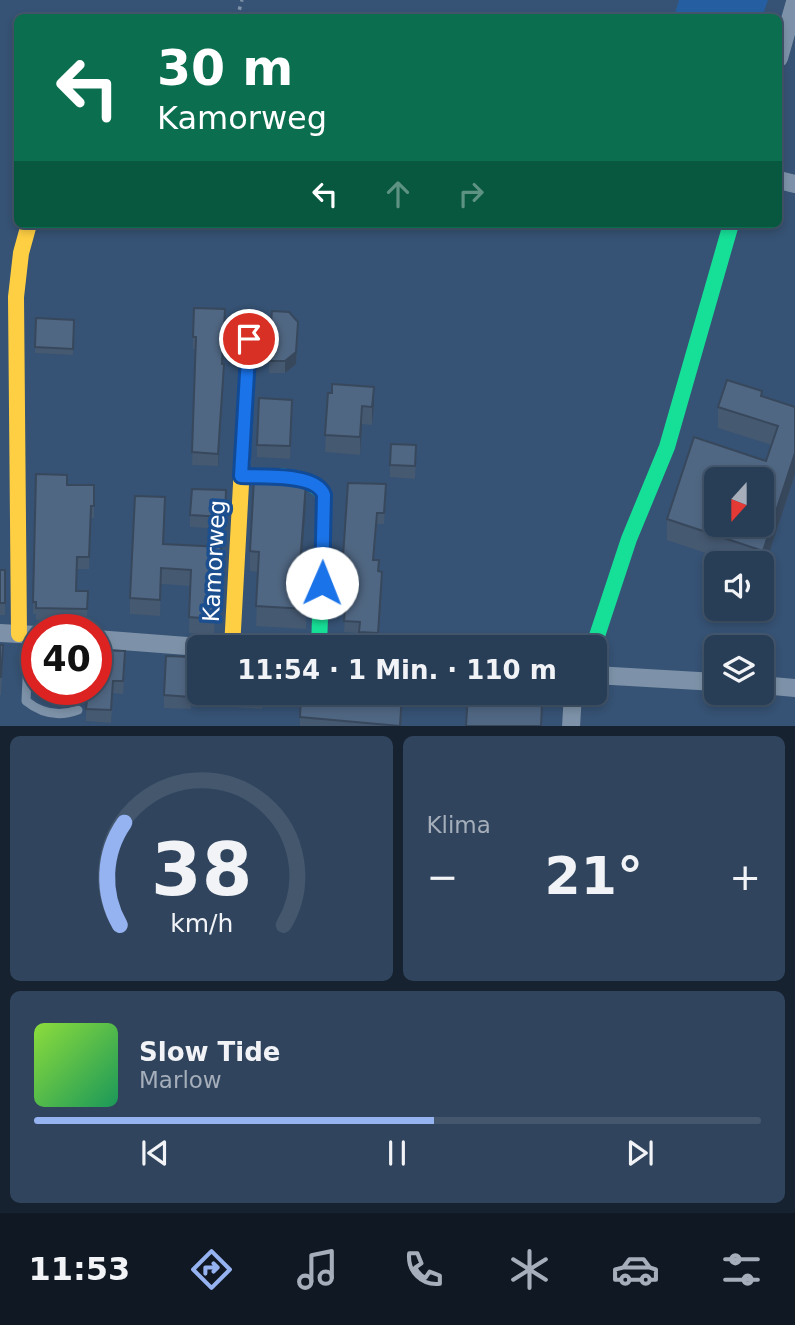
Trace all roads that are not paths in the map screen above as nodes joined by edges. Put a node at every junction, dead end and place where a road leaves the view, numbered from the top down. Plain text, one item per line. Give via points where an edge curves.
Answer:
1 (795, 2) edge
2 (782, 48) edge
3 (28, 228) edge
4 (730, 228) edge
5 (249, 339) dead end
6 (241, 476) junction
7 (27, 614) edge
8 (0, 633) edge
9 (21, 634) edge
10 (233, 635) edge
11 (319, 635) edge
12 (597, 635) edge
13 (112, 640) edge
14 (187, 646) edge
15 (607, 676) edge
16 (704, 681) edge
17 (774, 686) edge
18 (795, 688) edge
19 (31, 705) edge
20 (572, 705) edge
21 (78, 710) dead end
22 (571, 726) edge

1 - 2 street
3 - 7 street via 16,297
4 - 12 street via 667,447
5 - 6 street, Kamorweg
6 - 10 street, Kamorweg
6 - 11 street, Kamorweg via 310,481 322,489
8 - 9 street
13 - 14 street
15 - 16 street
17 - 18 street
19 - 21 lane via 38,711 64,715
20 - 22 street

